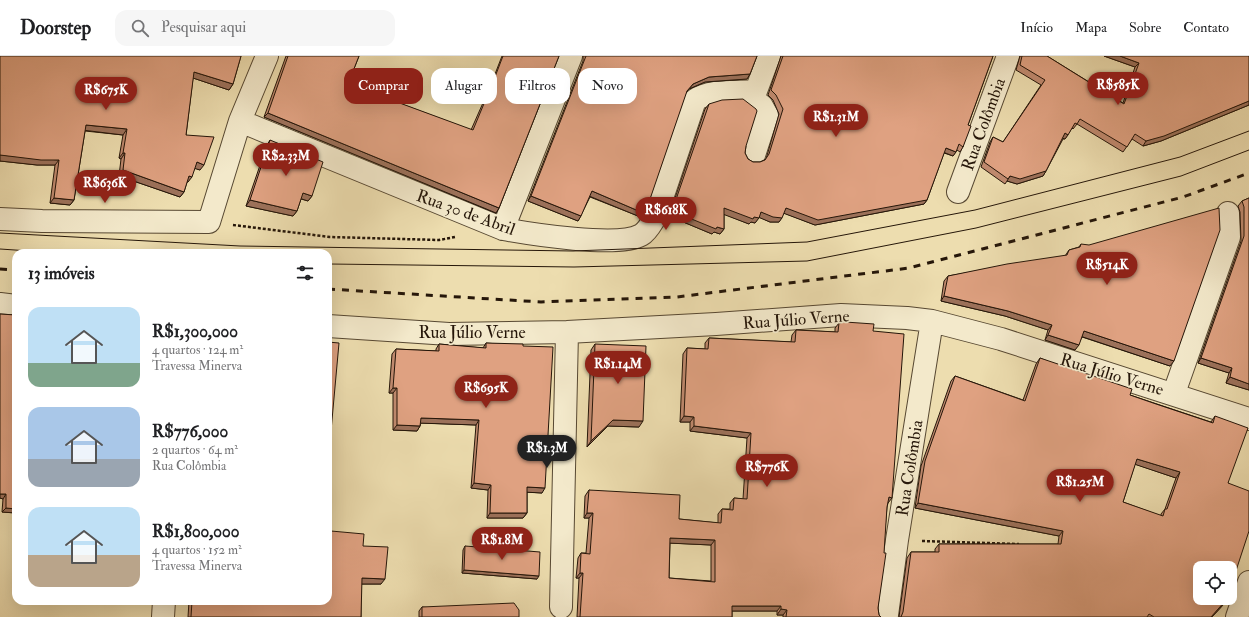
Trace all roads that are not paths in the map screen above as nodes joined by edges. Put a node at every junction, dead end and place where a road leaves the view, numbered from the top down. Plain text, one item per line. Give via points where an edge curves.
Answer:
1 (267, 56) edge
2 (571, 56) edge
3 (769, 56) edge
4 (1008, 56) edge
5 (750, 92) junction
6 (240, 121) junction
7 (754, 155) dead end
8 (958, 192) dead end
9 (1228, 214) dead end
10 (0, 219) edge
11 (503, 229) junction
12 (0, 304) edge
13 (12, 306) edge
14 (932, 321) junction
15 (332, 326) edge
16 (567, 332) junction
17 (1174, 393) junction
18 (1249, 418) edge
19 (1249, 582) edge
20 (164, 605) edge
21 (561, 608) dead end
22 (887, 615) dead end
23 (163, 617) edge
24 (1237, 617) edge

1 - 6 street
2 - 11 street
3 - 5 street
4 - 8 street, Rua Colômbia
5 - 7 street via 766,115
5 - 11 street, Rua 30 de Abril via 720,93 701,96 695,100 656,216 641,235 606,240 579,239
6 - 10 street via 209,222
6 - 11 street, Rua 30 de Abril
9 - 17 street via 1228,237
12 - 13 street
14 - 16 street, Rua Júlio Verne via 841,315
14 - 17 street, Rua Júlio Verne via 1001,339
14 - 22 street, Rua Colômbia
15 - 16 street, Rua Júlio Verne via 449,334
16 - 21 street
17 - 18 street, Rua Júlio Verne
19 - 24 street
20 - 23 street

